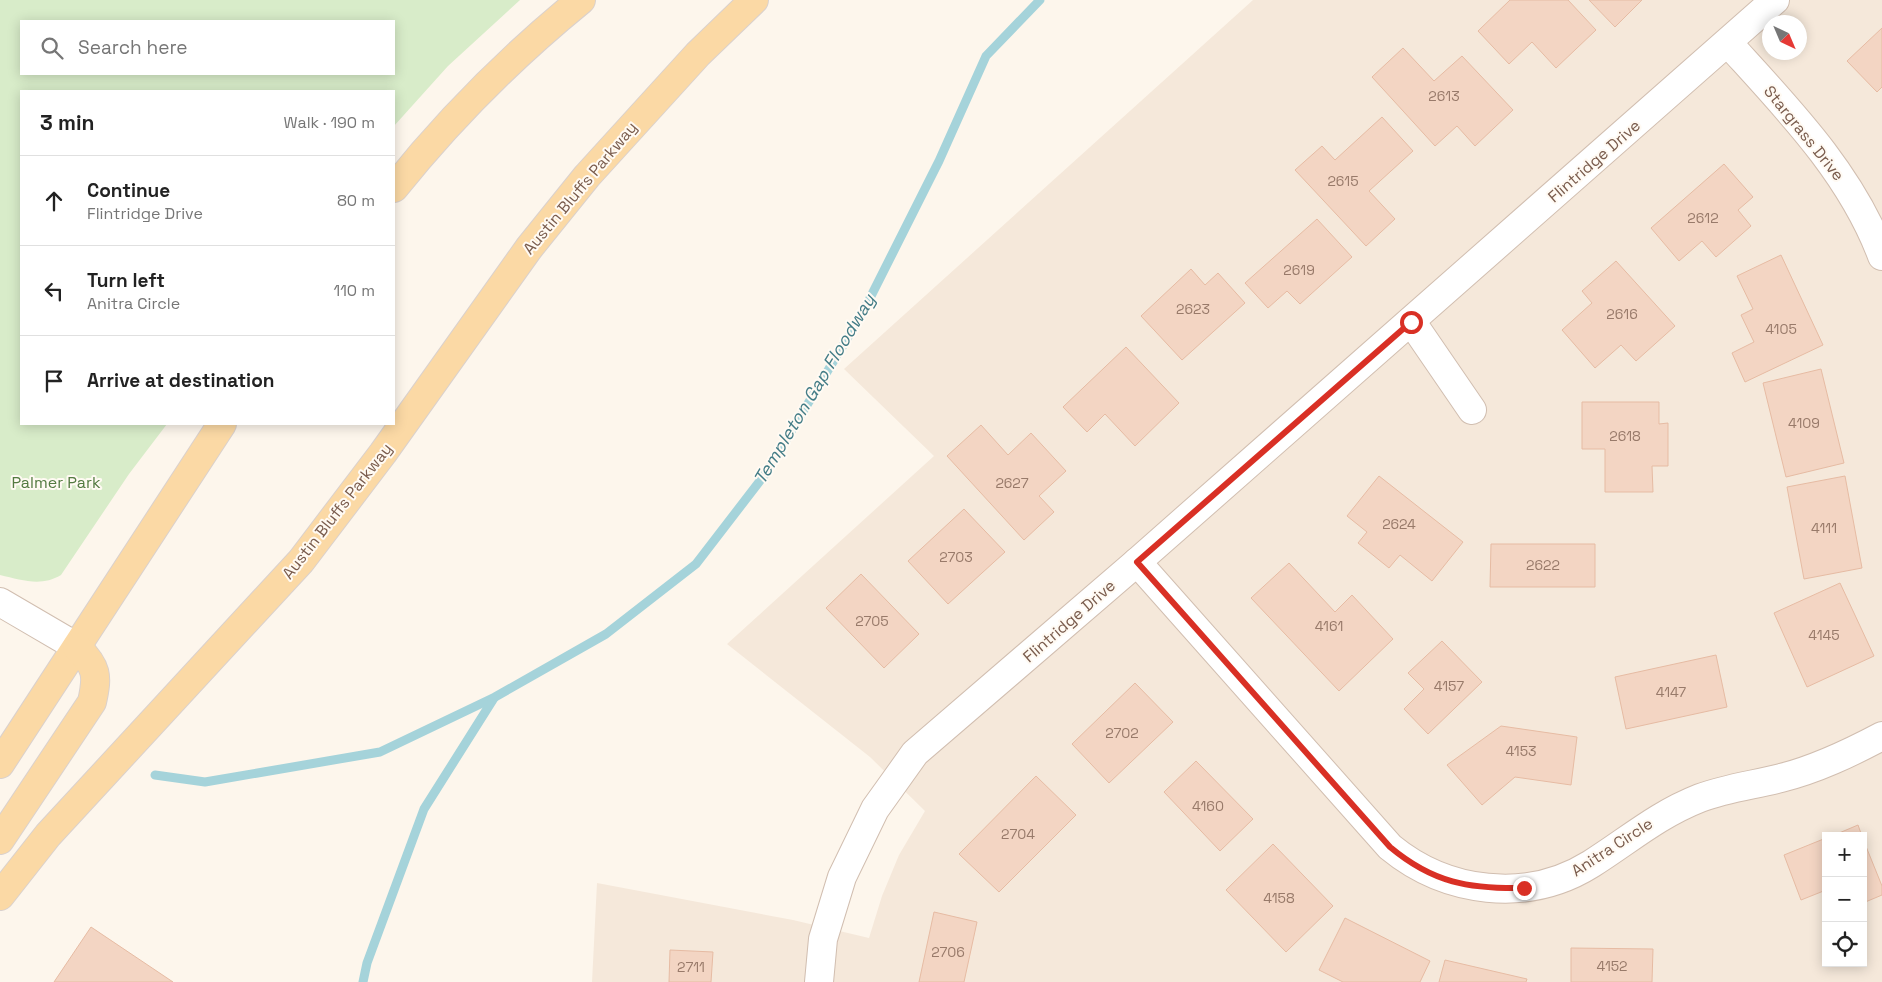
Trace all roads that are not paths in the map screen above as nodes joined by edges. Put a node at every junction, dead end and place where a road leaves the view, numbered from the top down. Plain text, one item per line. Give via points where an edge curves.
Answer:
1 (581, 0) edge
2 (754, 0) edge
3 (1776, 0) edge
4 (1728, 44) junction
5 (395, 187) edge
6 (1882, 256) edge
7 (1411, 322) junction
8 (1472, 410) dead end
9 (221, 425) edge
10 (1137, 562) junction
11 (0, 602) edge
12 (77, 647) junction
13 (1882, 736) edge
14 (0, 764) edge
15 (0, 840) edge
16 (0, 896) edge
17 (819, 982) edge

1 - 5 main road via 478,92
2 - 16 main road, Austin Bluffs Parkway via 698,54 546,226 301,561 48,836
3 - 4 street, Flintridge Drive
4 - 6 street, Stargrass Drive via 1831,162 1857,203
4 - 7 street, Flintridge Drive
7 - 8 street
7 - 10 street, Flintridge Drive
9 - 12 main road
10 - 13 street, Anitra Circle via 1390,847 1407,862 1462,885 1524,888 1555,882 1590,865 1659,817 1684,805 1744,784 1780,779 1819,767
10 - 17 street, Flintridge Drive via 916,753 875,809 842,877 823,939
11 - 12 street
12 - 14 main road
12 - 15 main road via 91,660 97,680 92,702

